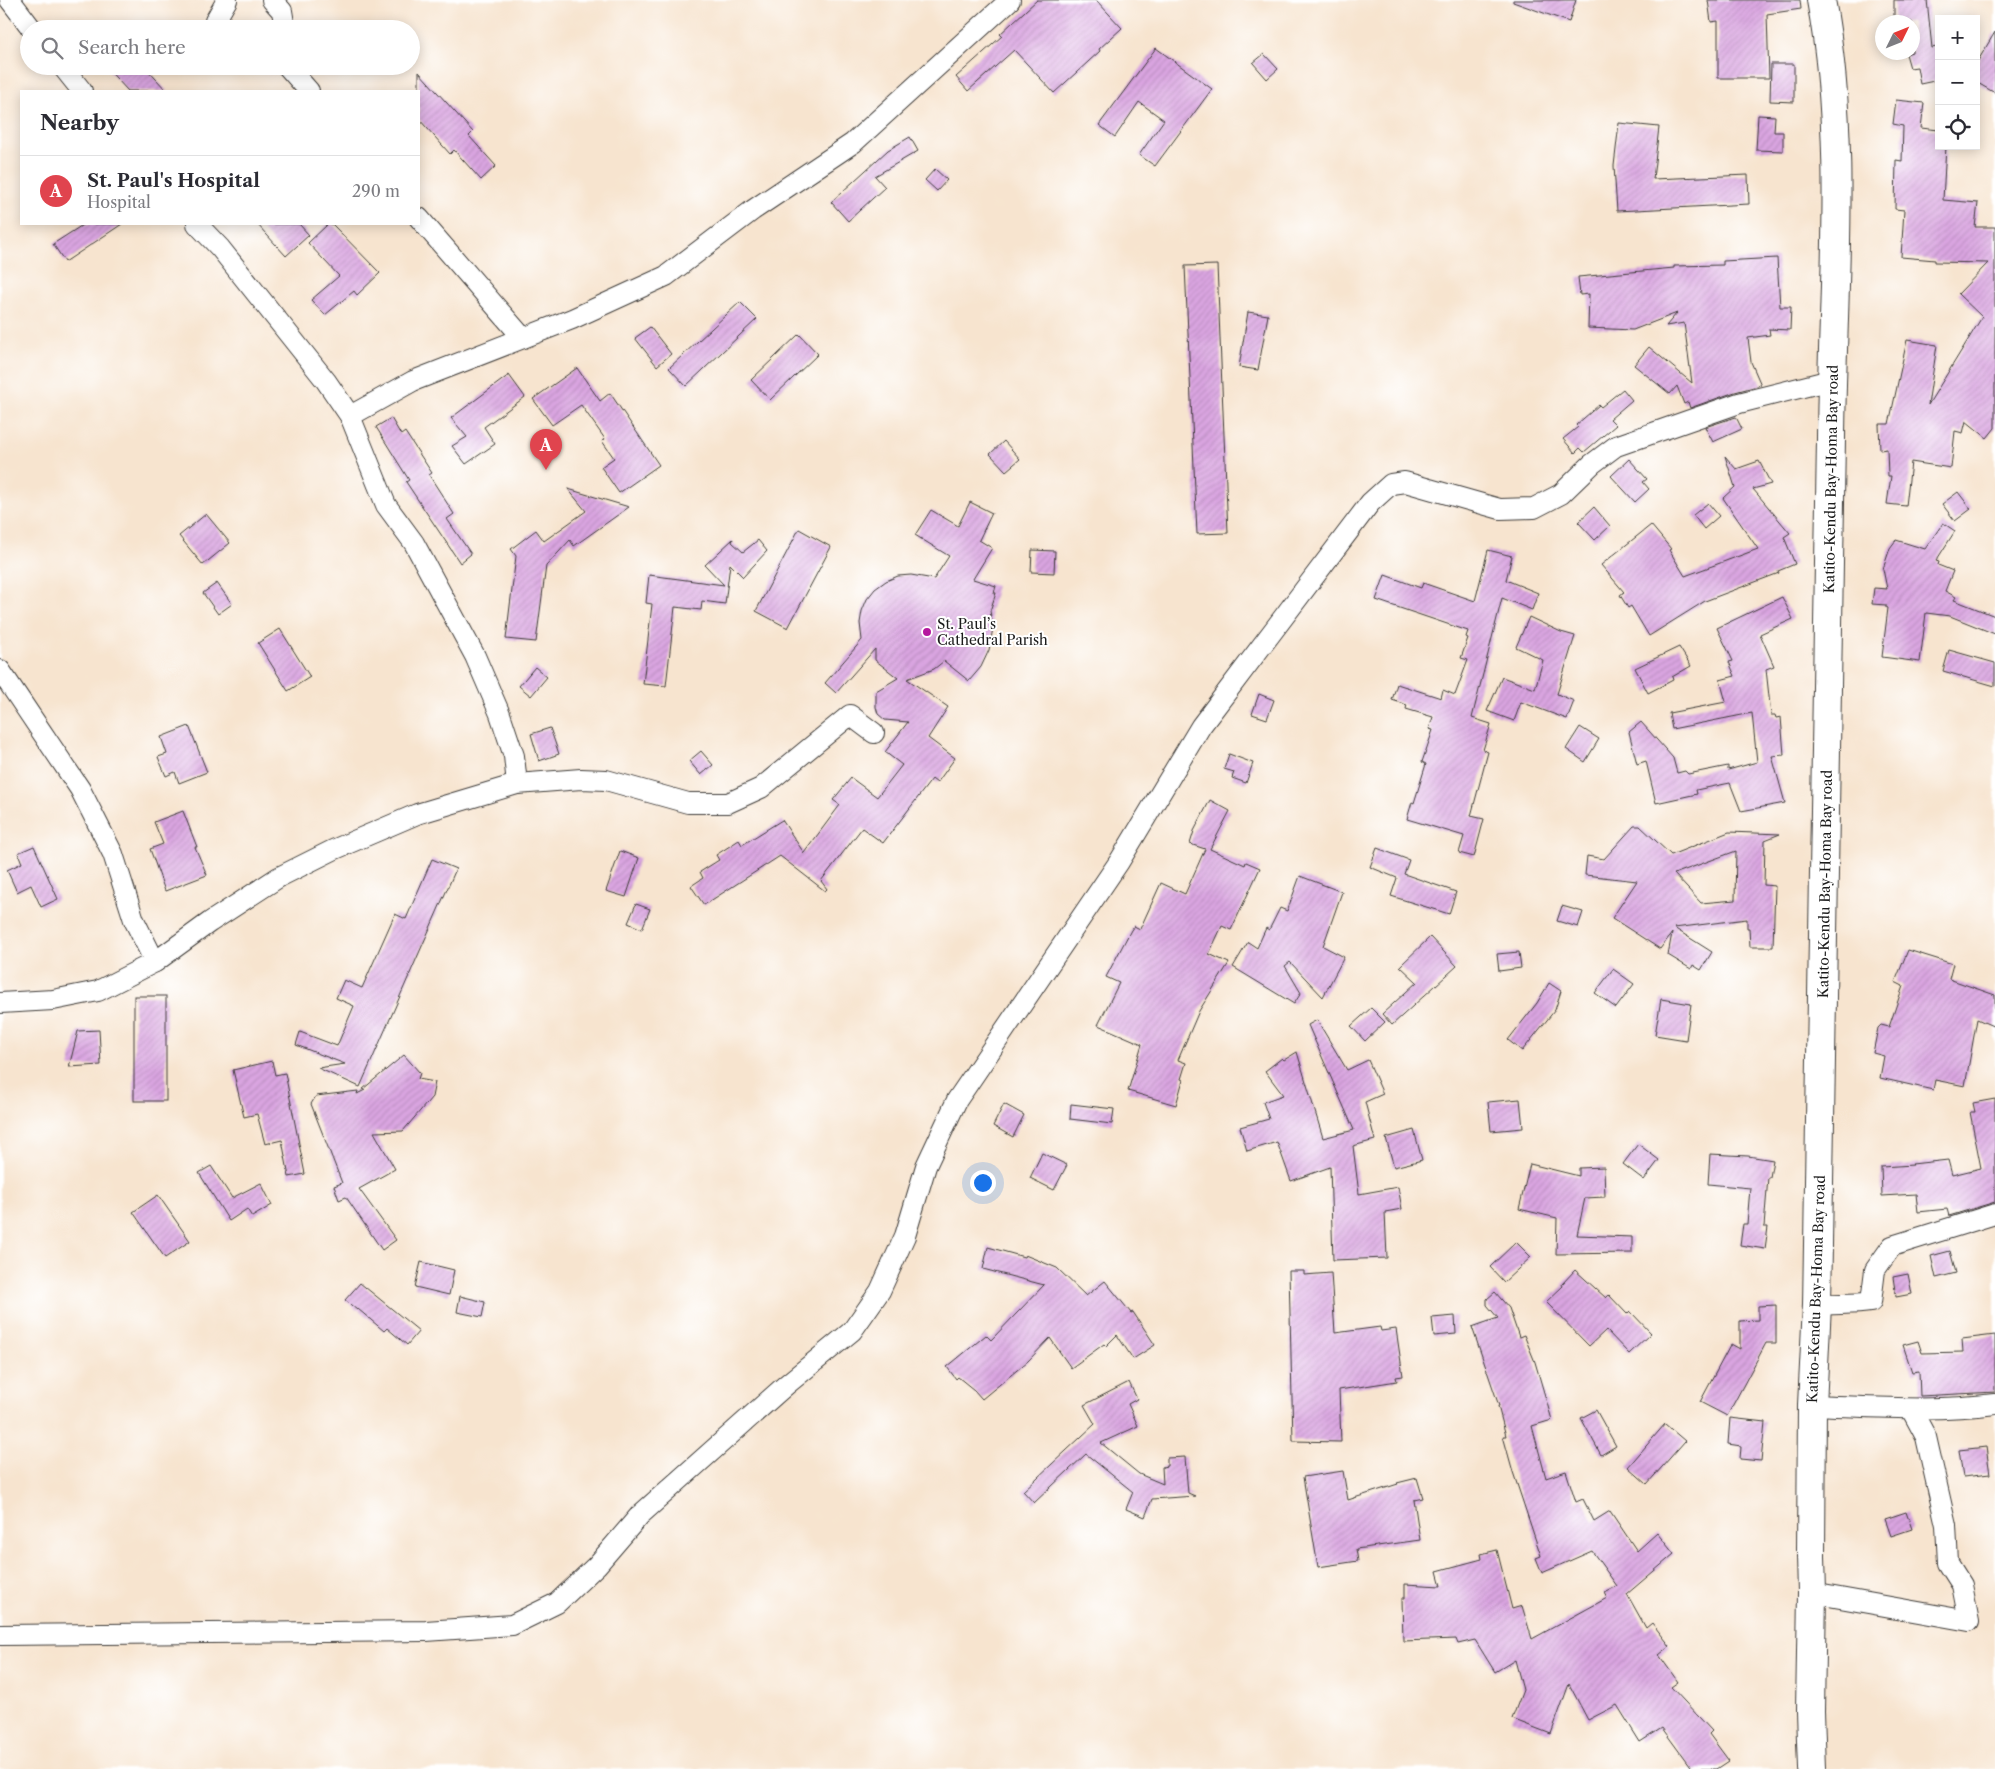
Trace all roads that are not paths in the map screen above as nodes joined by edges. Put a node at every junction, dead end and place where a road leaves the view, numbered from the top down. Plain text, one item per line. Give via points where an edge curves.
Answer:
1 (10, 0) edge
2 (227, 0) edge
3 (272, 0) edge
4 (1010, 0) edge
5 (1821, 0) edge
6 (25, 20) edge
7 (216, 20) edge
8 (284, 20) edge
9 (69, 75) edge
10 (295, 75) edge
11 (81, 90) edge
12 (308, 90) edge
13 (420, 219) edge
14 (198, 225) edge
15 (523, 338) junction
16 (1831, 380) junction
17 (350, 416) junction
18 (0, 670) edge
19 (874, 733) dead end
20 (517, 784) junction
21 (156, 962) junction
22 (0, 1003) edge
23 (1995, 1214) edge
24 (1817, 1305) junction
25 (1995, 1404) edge
26 (1812, 1405) junction
27 (1911, 1409) junction
28 (1812, 1593) junction
29 (0, 1635) edge
30 (1812, 1769) edge

1 - 6 street
2 - 7 street
3 - 8 street via 282,11
4 - 15 street via 852,143 753,210 666,276
5 - 16 highway, Katito-Kendu Bay-Homa Bay road via 1834,100 1836,245
9 - 11 street
10 - 12 street
13 - 15 street
14 - 17 street via 326,381
15 - 17 street via 413,381
16 - 24 highway, Katito-Kendu Bay-Homa Bay road
16 - 29 street via 1739,403 1616,446 1561,494 1534,508 1500,509 1405,482 1391,484 1370,503 1201,726 1119,862 957,1100 926,1166 905,1236 880,1290 852,1331 640,1515 597,1565 557,1603 512,1625 426,1631
17 - 20 street via 386,505 414,543 474,656 514,756
18 - 21 street via 80,789 112,854 134,920
19 - 20 street via 850,715 762,788 728,803 688,803 606,780
20 - 21 street via 417,814 333,850 279,877
21 - 22 street via 98,990 53,1000
23 - 24 street via 1892,1246 1875,1270 1871,1302
24 - 26 highway, Katito-Kendu Bay-Homa Bay road
25 - 27 street
26 - 27 street
26 - 28 highway, Katito-Kendu Bay-Homa Bay road
27 - 28 street via 1926,1436 1946,1525 1948,1563 1962,1585 1969,1621
28 - 30 highway, Katito-Kendu Bay-Homa Bay road

